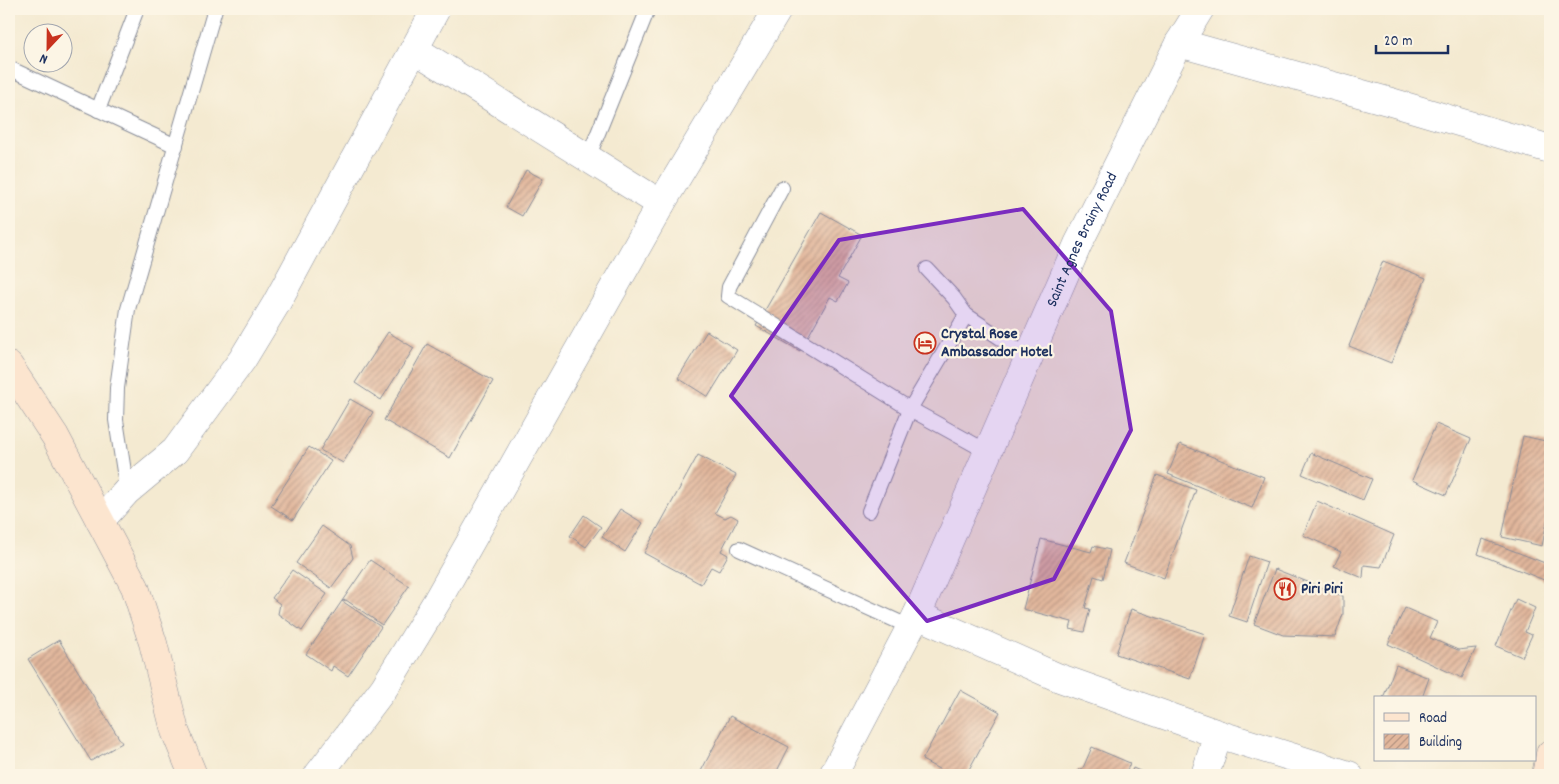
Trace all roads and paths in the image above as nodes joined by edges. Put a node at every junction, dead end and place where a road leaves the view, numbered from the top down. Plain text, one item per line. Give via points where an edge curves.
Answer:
1 (137, 9) edge
2 (215, 9) edge
3 (436, 9) edge
4 (648, 9) edge
5 (778, 9) edge
6 (1200, 9) edge
7 (1179, 43) junction
8 (414, 49) junction
9 (9, 68) edge
10 (98, 110) junction
11 (176, 146) junction
12 (1550, 149) edge
13 (588, 158) junction
14 (782, 188) dead end
15 (661, 204) junction
16 (927, 269) dead end
17 (966, 316) junction
18 (1029, 357) junction
19 (9, 366) edge
20 (910, 409) junction
21 (988, 452) junction
22 (126, 491) junction
23 (869, 511) dead end
24 (100, 521) junction
25 (739, 549) dead end
26 (913, 622) junction
27 (1218, 734) junction
28 (1550, 754) edge
29 (189, 773) edge
30 (318, 775) edge
31 (833, 775) edge
32 (1205, 775) edge
33 (1349, 775) edge
34 (1546, 775) edge

1 - 10 lane
2 - 11 lane
3 - 8 street
4 - 13 lane
5 - 15 street
6 - 7 street, Saint Agnes Brainy Road
7 - 12 street
7 - 18 street, Saint Agnes Brainy Road via 1078,244
8 - 13 street
8 - 22 street via 276,304 242,360 175,451
9 - 10 lane
10 - 11 lane
11 - 22 lane via 128,309 116,420
13 - 15 street
14 - 20 lane via 729,287 728,296
15 - 30 street via 437,601 384,688
16 - 17 lane
17 - 18 lane
17 - 20 lane
18 - 21 street, Saint Agnes Brainy Road
19 - 24 main road via 55,436
20 - 21 lane
20 - 23 lane
21 - 26 street, Saint Agnes Brainy Road
22 - 24 street
24 - 29 main road via 135,587
25 - 26 lane
26 - 27 street
26 - 31 street, Saint Agnes Brainy Road
27 - 32 street
27 - 33 street
28 - 34 main road

